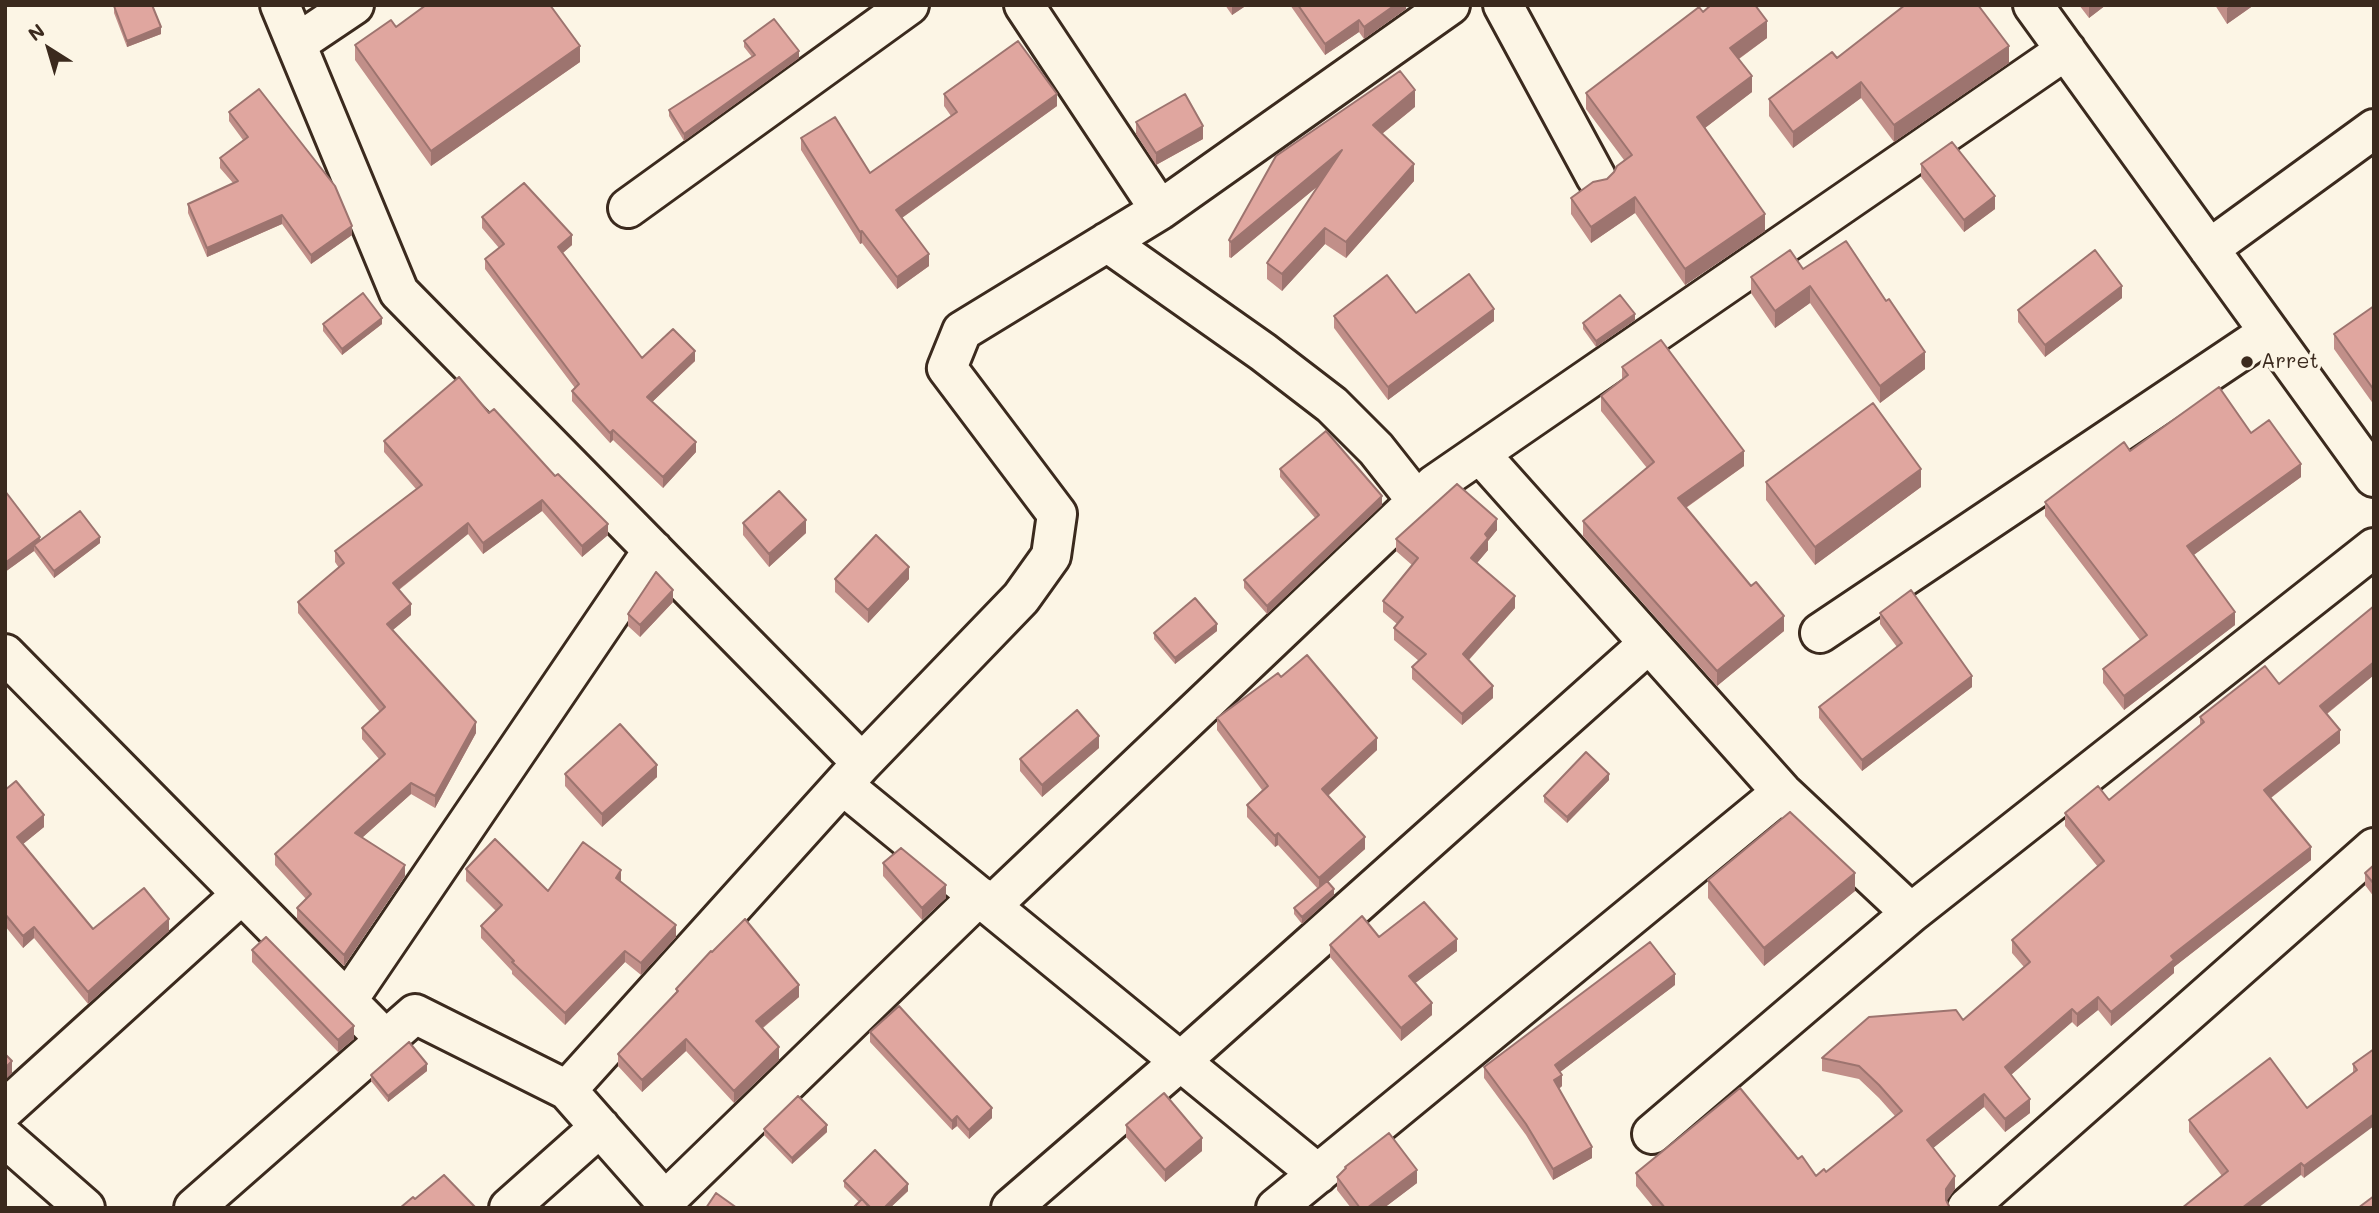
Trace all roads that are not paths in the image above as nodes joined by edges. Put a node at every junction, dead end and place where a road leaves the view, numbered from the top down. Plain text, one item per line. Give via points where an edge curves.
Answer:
1 (280, 5) edge
2 (354, 5) edge
3 (909, 5) edge
4 (1024, 5) edge
5 (1450, 5) edge
6 (1503, 5) edge
7 (2034, 5) edge
8 (296, 44) junction
9 (2066, 50) junction
10 (2374, 129) edge
11 (1596, 177) dead end
12 (628, 208) dead end
13 (1160, 210) junction
14 (1107, 242) junction
15 (2209, 249) junction
16 (2270, 332) junction
17 (1480, 454) junction
18 (2374, 477) edge
19 (1417, 501) junction
20 (2374, 548) edge
21 (653, 550) junction
22 (1820, 633) dead end
23 (1648, 644) junction
24 (5, 654) edge
25 (853, 774) junction
26 (1782, 792) junction
27 (2374, 848) edge
28 (242, 894) junction
29 (985, 901) junction
30 (1910, 913) junction
31 (347, 1001) junction
32 (386, 1040) junction
33 (1182, 1060) junction
34 (567, 1090) junction
35 (5, 1109) edge
36 (600, 1127) junction
37 (1652, 1134) dead end
38 (5, 1138) edge
39 (1318, 1174) junction
40 (85, 1208) edge
41 (194, 1208) edge
42 (509, 1208) edge
43 (1011, 1208) edge
44 (1276, 1208) edge
45 (1967, 1208) edge

1 - 8 street
2 - 8 street
3 - 12 street
4 - 13 street
5 - 13 street
6 - 11 street
7 - 9 street
8 - 21 street via 398,292
9 - 15 street
9 - 17 street
10 - 15 street
13 - 14 street
14 - 19 street via 1332,405 1376,449
14 - 25 street via 961,331 947,368 1057,514 1051,556 1021,598
15 - 16 street
16 - 18 street
16 - 22 street
17 - 19 street
17 - 23 street
19 - 29 street
20 - 30 street
21 - 25 street
21 - 31 street
23 - 26 street
23 - 33 street
24 - 28 street
25 - 29 street
25 - 34 street
26 - 30 street
26 - 39 street
27 - 45 street
28 - 31 street
28 - 35 street
29 - 33 street
29 - 36 street via 666,1201
30 - 37 street
31 - 32 street
32 - 34 street via 415,1014
32 - 41 street
33 - 39 street
33 - 43 street
34 - 36 street
36 - 42 street
38 - 40 street
39 - 44 street

